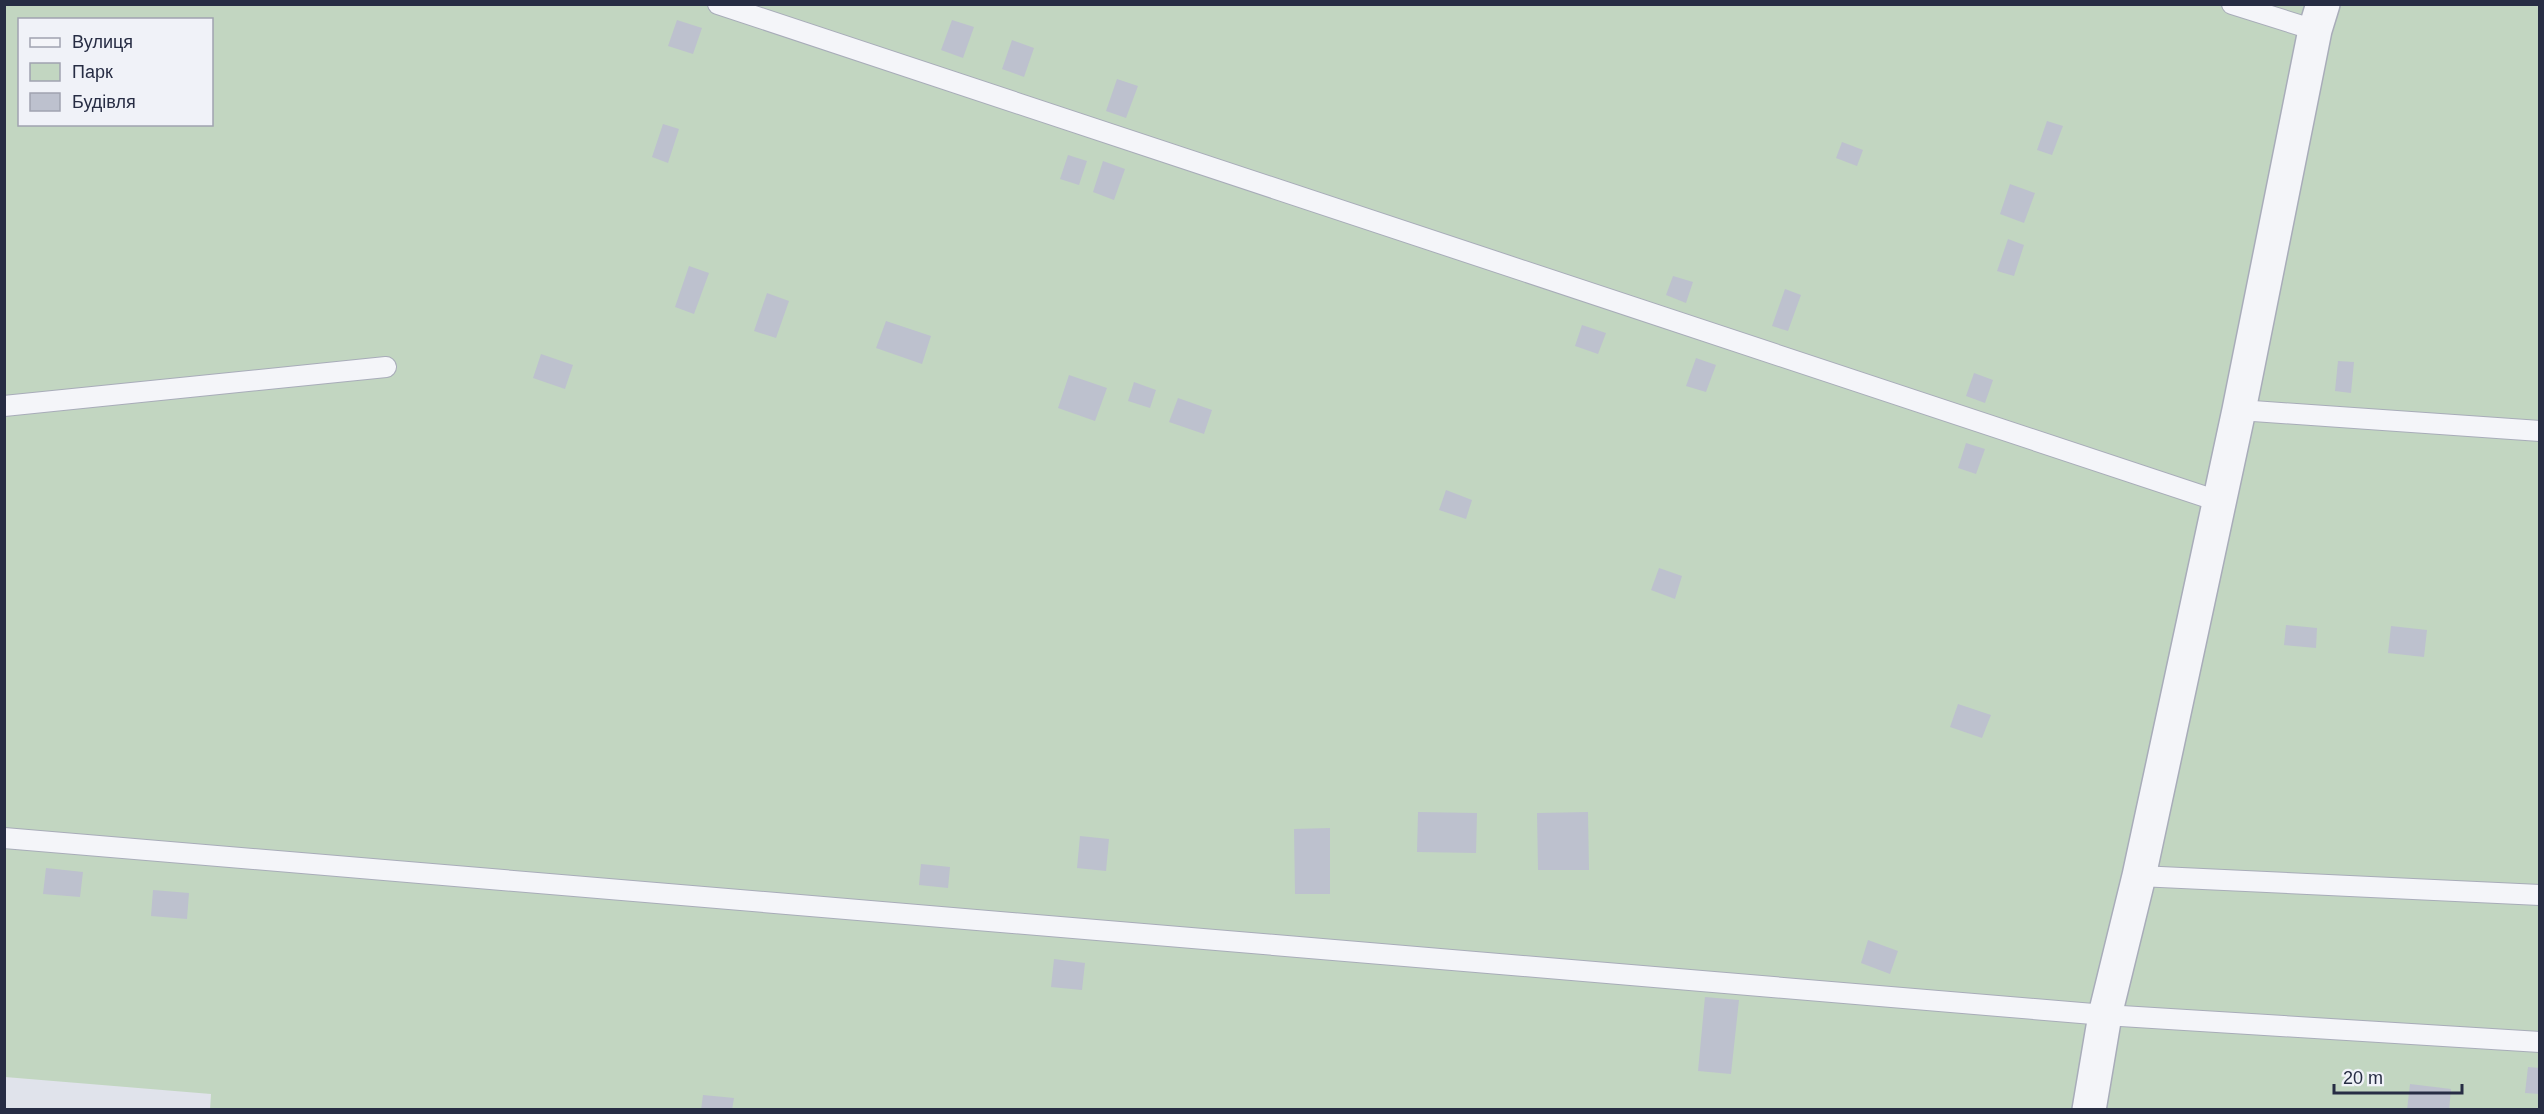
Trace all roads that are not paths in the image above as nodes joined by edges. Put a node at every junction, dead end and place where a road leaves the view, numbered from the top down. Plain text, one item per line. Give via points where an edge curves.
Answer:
1 (718, 4) edge
2 (2232, 4) edge
3 (2319, 17) edge
4 (386, 367) dead end
5 (4, 406) edge
6 (2239, 410) junction
7 (2540, 431) edge
8 (2218, 501) junction
9 (4, 838) edge
10 (2139, 876) junction
11 (2540, 895) edge
12 (2105, 1016) junction
13 (2540, 1042) edge
14 (2089, 1110) edge

1 - 8 lane
2 - 3 lane
3 - 6 street
4 - 5 lane
6 - 7 lane
6 - 8 street
8 - 10 street
9 - 12 lane
10 - 11 lane
10 - 12 street
12 - 13 lane
12 - 14 street

